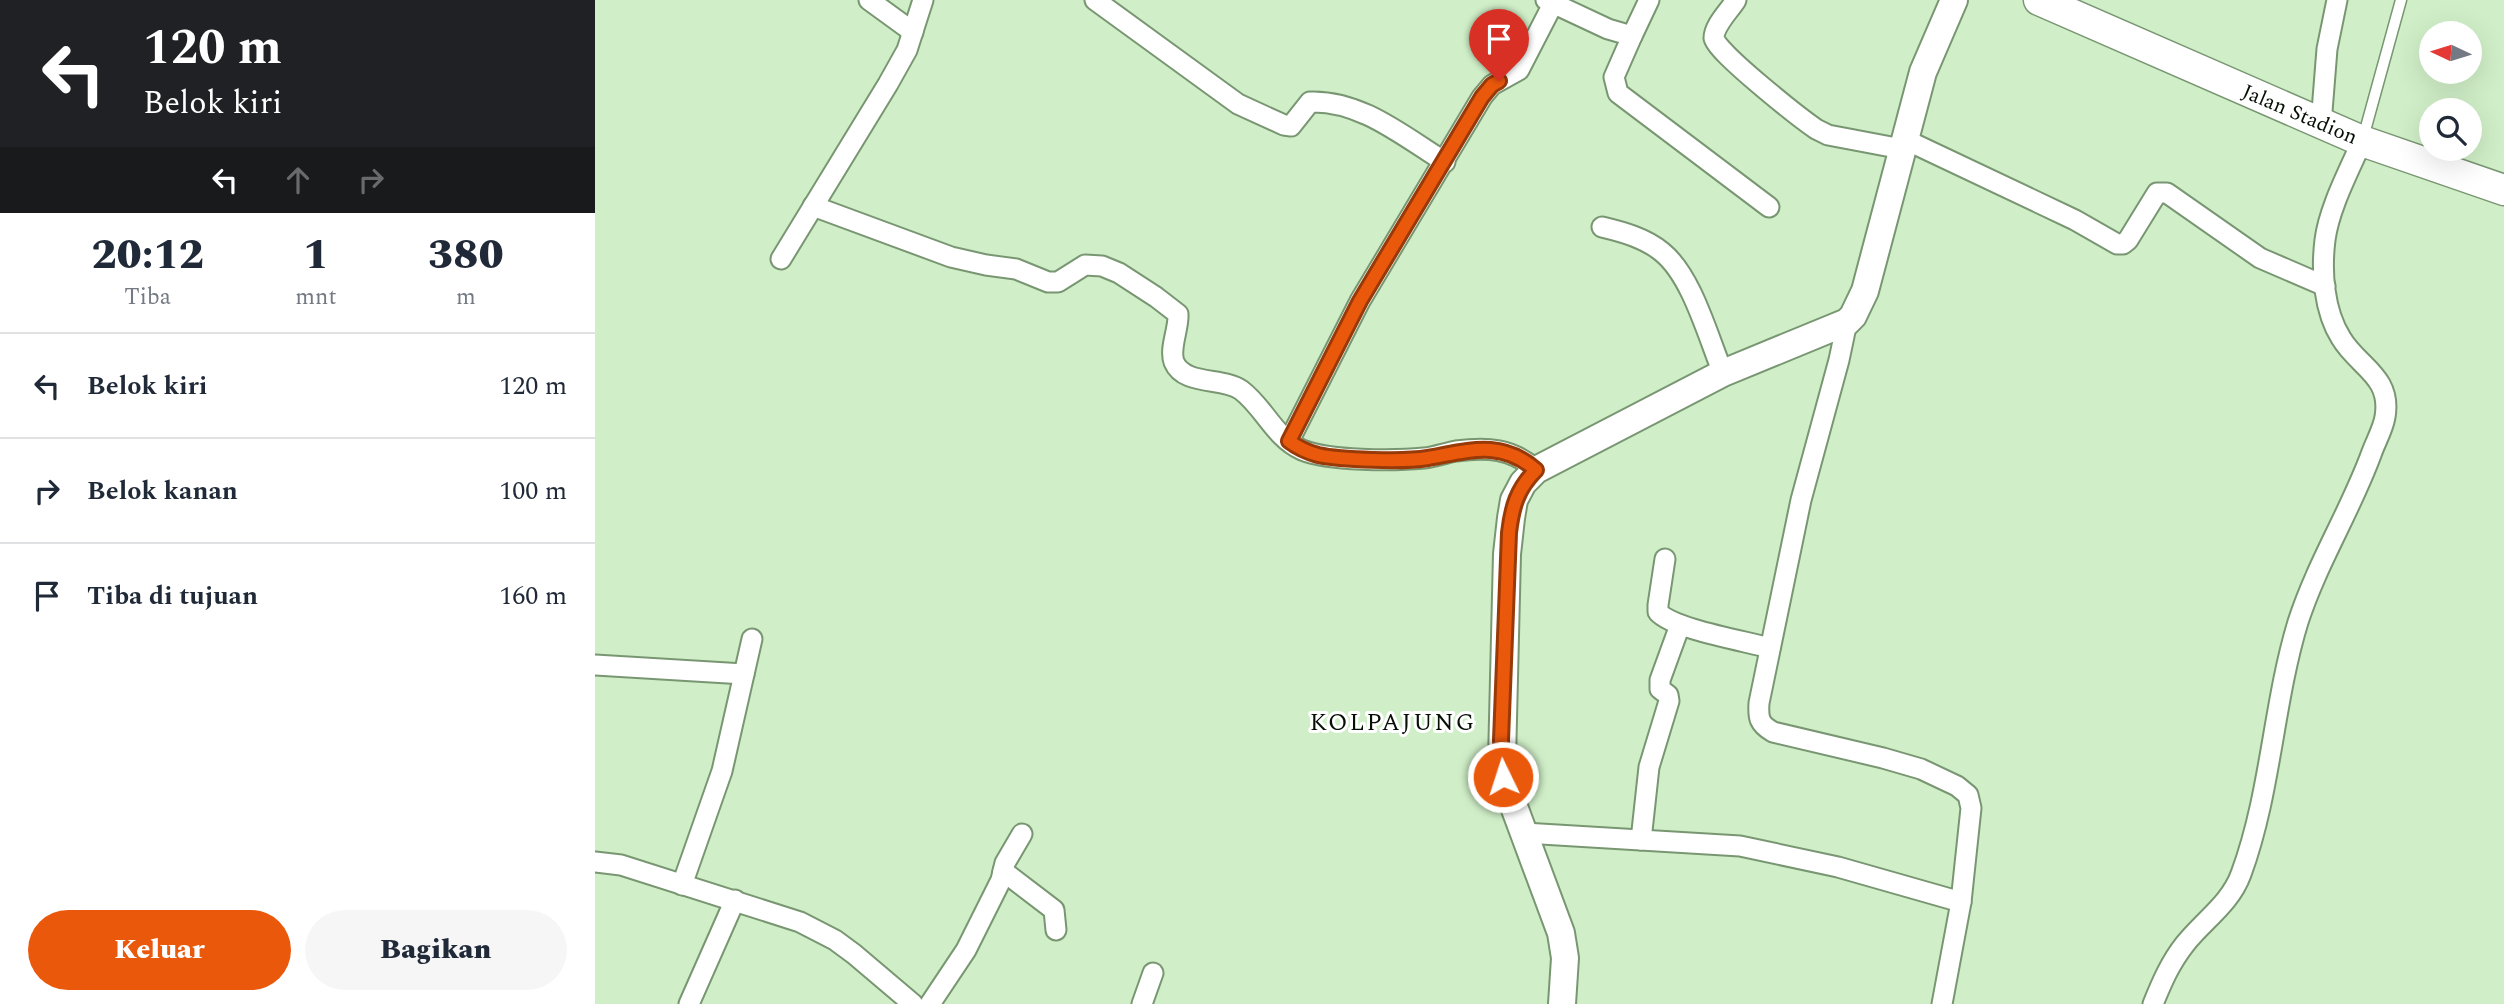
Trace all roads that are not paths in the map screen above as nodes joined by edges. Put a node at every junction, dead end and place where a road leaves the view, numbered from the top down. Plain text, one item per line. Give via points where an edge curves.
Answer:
1 (869, 0) edge
2 (923, 0) edge
3 (1095, 0) edge
4 (1649, 0) edge
5 (1736, 0) edge
6 (1954, 0) edge
7 (2039, 0) edge
8 (2337, 0) edge
9 (2402, 0) edge
10 (1550, 2) edge
11 (913, 32) junction
12 (1632, 36) junction
13 (2321, 124) junction
14 (2362, 141) junction
15 (1903, 144) junction
16 (1445, 162) junction
17 (2504, 190) edge
18 (813, 206) junction
19 (1769, 207) dead end
20 (1602, 227) dead end
21 (781, 259) dead end
22 (2325, 286) junction
23 (1847, 322) junction
24 (1723, 373) junction
25 (1289, 441) junction
26 (1536, 470) junction
27 (1665, 559) dead end
28 (1680, 625) junction
29 (752, 639) dead end
30 (1770, 648) junction
31 (595, 665) edge
32 (744, 674) junction
33 (1524, 833) junction
34 (1022, 834) dead end
35 (1641, 840) junction
36 (595, 862) edge
37 (1003, 871) junction
38 (682, 885) junction
39 (735, 900) junction
40 (1961, 902) junction
41 (1056, 930) dead end
42 (1153, 973) dead end
43 (689, 1004) edge
44 (913, 1004) edge
45 (930, 1004) edge
46 (1142, 1004) edge
47 (1562, 1004) edge
48 (1942, 1004) edge
49 (2153, 1004) edge

1 - 11 street
2 - 11 street
3 - 16 street via 1238,104 1291,126 1310,102 1330,102 1365,113
4 - 12 street
5 - 15 street via 1714,36 1729,58 1816,130
6 - 15 street via 1923,72
7 - 13 main road, Jalan Stadion
8 - 13 street via 2327,49
9 - 14 lane
10 - 12 street
10 - 16 street via 1524,63 1487,91
11 - 18 street via 888,84
12 - 19 street via 1614,77 1618,93
13 - 14 main road, Jalan Stadion
14 - 17 main road, Jalan Stadion
14 - 22 street via 2325,239
15 - 22 street via 2075,220 2117,244 2128,240 2157,193 2167,193 2260,258
15 - 23 street via 1865,292
16 - 25 street via 1360,301
18 - 21 street
18 - 25 street via 958,259 1016,269 1048,282 1058,282 1085,265 1119,274 1178,314 1173,349 1179,369 1235,386
20 - 24 street via 1647,241 1664,253 1690,293
22 - 49 street via 2341,339 2378,378 2386,396 2385,418 2298,621 2260,807 2240,875 2229,899 2186,942 2165,972
23 - 24 street
23 - 30 street via 1801,500
24 - 26 street
25 - 26 street via 1320,455 1380,459 1487,450 1512,453
26 - 33 street via 1514,500 1511,518 1501,728 1503,777
27 - 28 street via 1658,612
28 - 30 street
28 - 35 street via 1660,680 1660,689 1669,701 1649,767
29 - 32 street
30 - 40 street via 1759,703 1758,718 1763,726 1921,769 1968,795 1971,808
31 - 32 street
32 - 38 street via 722,771
33 - 35 street
33 - 47 street via 1561,933 1565,958
34 - 37 street
35 - 40 street via 1740,846 1838,867
36 - 38 street via 621,865
37 - 41 street via 1054,910
37 - 45 street via 966,950
38 - 39 street
39 - 43 street
39 - 44 street via 800,922 835,940
40 - 48 street
42 - 46 street

